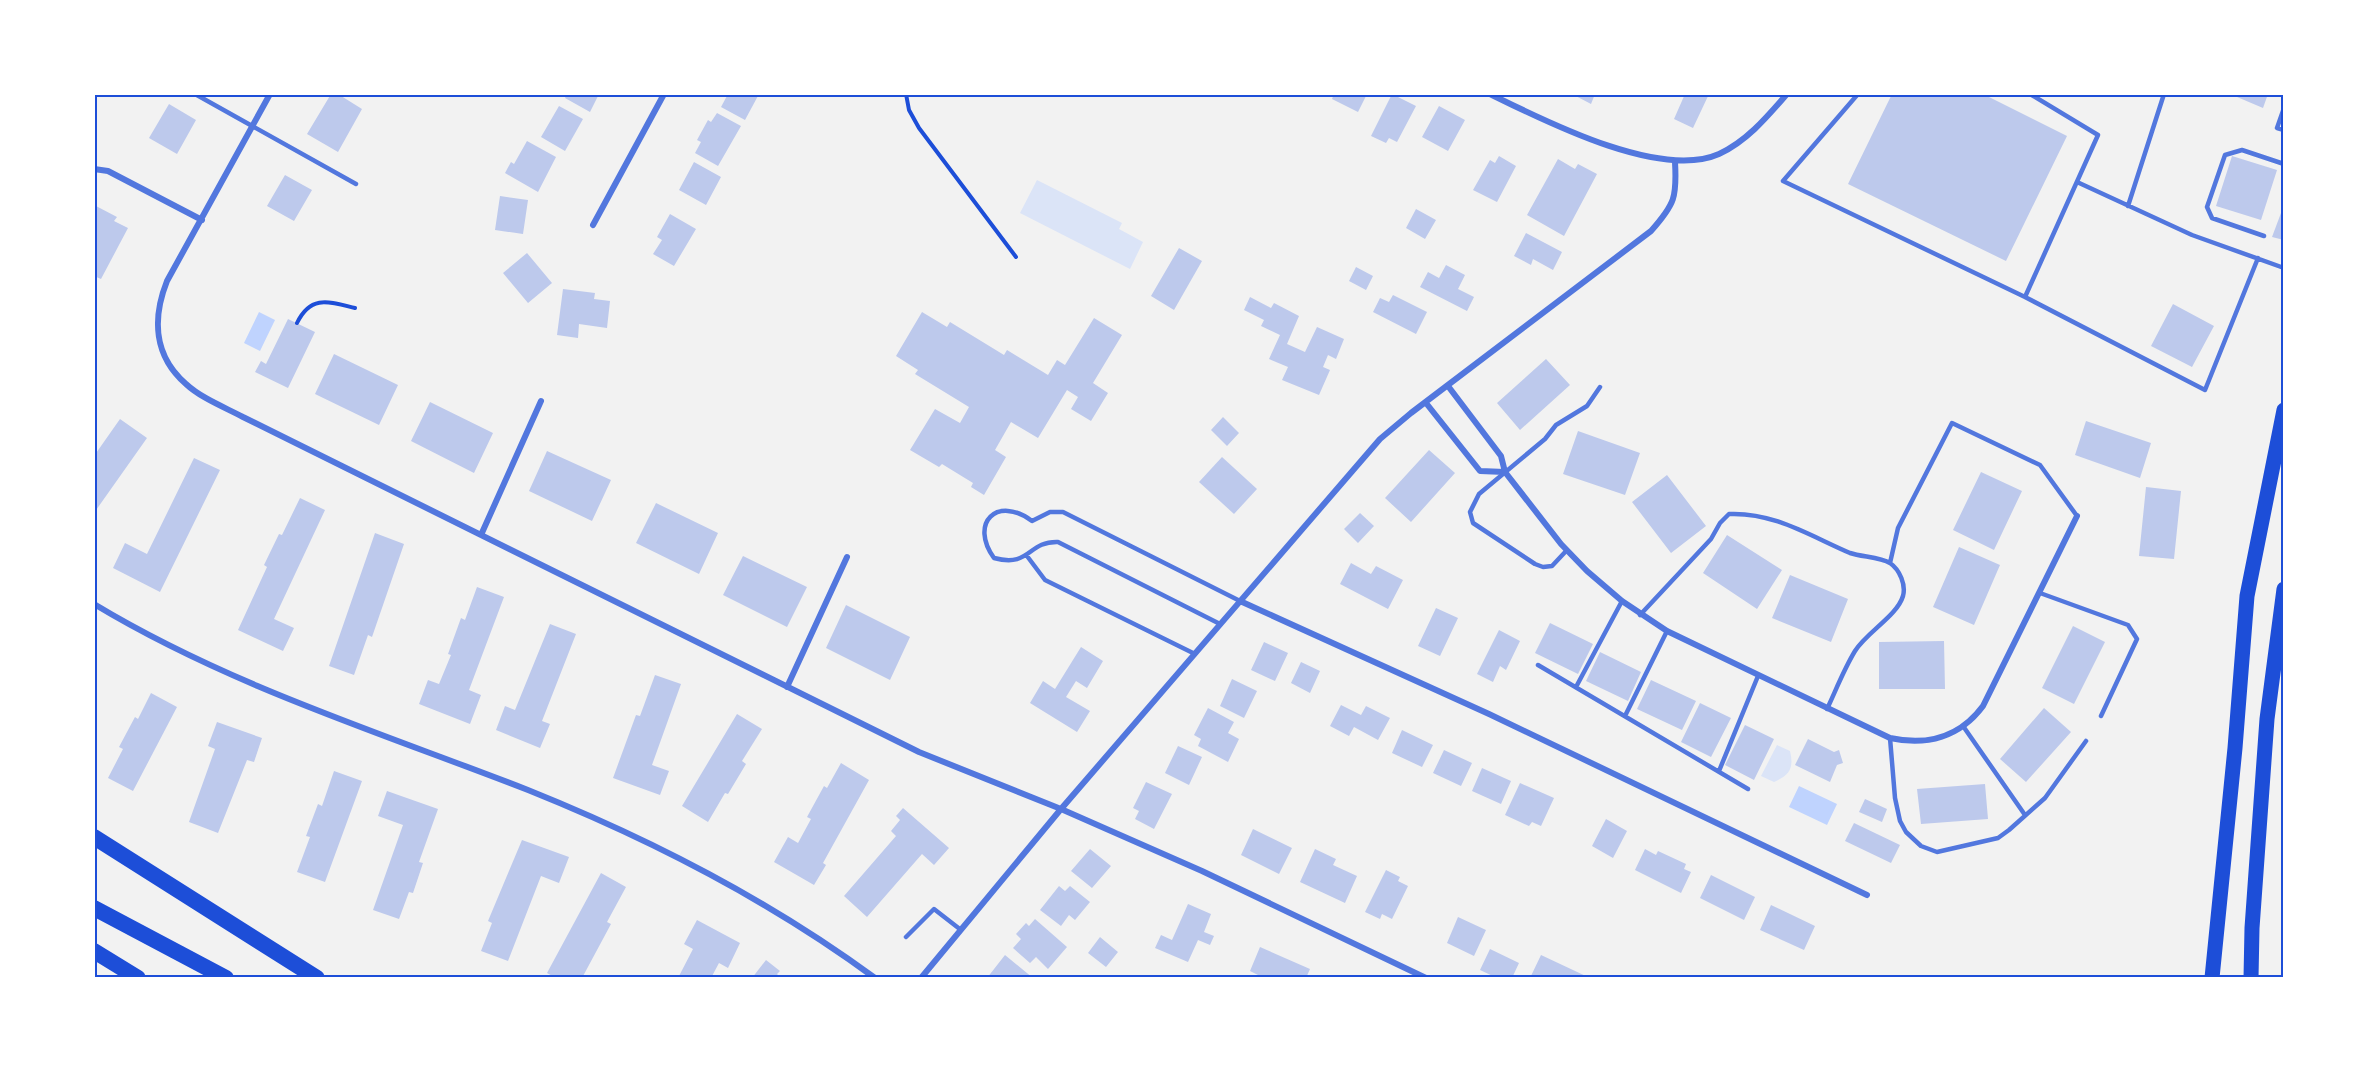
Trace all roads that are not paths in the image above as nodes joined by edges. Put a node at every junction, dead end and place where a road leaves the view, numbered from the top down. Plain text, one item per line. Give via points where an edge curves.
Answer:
1 (195, 94) edge
2 (270, 94) edge
3 (664, 94) edge
4 (1490, 94) edge
5 (1787, 94) edge
6 (1858, 94) edge
7 (2030, 94) edge
8 (2164, 94) edge
9 (2283, 108) edge
10 (253, 126) junction
11 (2283, 130) edge
12 (1675, 162) junction
13 (2283, 164) edge
14 (94, 169) edge
15 (2077, 182) junction
16 (356, 184) dead end
17 (2128, 206) junction
18 (202, 219) junction
19 (593, 225) dead end
20 (2264, 236) dead end
21 (2258, 258) junction
22 (2283, 268) edge
23 (2025, 297) junction
24 (1448, 386) junction
25 (1600, 387) dead end
26 (541, 401) dead end
27 (1426, 403) junction
28 (2283, 410) edge
29 (1505, 472) junction
30 (2077, 516) joint
31 (481, 535) junction
32 (1567, 550) junction
33 (1027, 556) junction
34 (847, 557) dead end
35 (1890, 563) junction
36 (2283, 589) edge
37 (2040, 593) junction
38 (1240, 601) junction
39 (1622, 601) junction
40 (94, 604) edge
41 (1640, 615) junction
42 (1220, 624) junction
43 (1667, 631) junction
44 (1195, 654) junction
45 (1538, 665) dead end
46 (1758, 676) junction
47 (787, 687) junction
48 (1576, 687) junction
49 (1827, 710) junction
50 (1625, 716) junction
51 (2101, 716) dead end
52 (1963, 726) junction
53 (1890, 738) junction
54 (2086, 741) dead end
55 (1719, 771) junction
56 (1748, 789) dead end
57 (1061, 809) junction
58 (2025, 815) junction
59 (94, 837) edge
60 (1867, 895) dead end
61 (94, 908) edge
62 (961, 930) junction
63 (906, 937) dead end
64 (94, 951) edge
65 (138, 978) edge
66 (226, 978) edge
67 (317, 978) edge
68 (875, 978) edge
69 (921, 978) edge
70 (1426, 978) edge
71 (2212, 978) edge
72 (2251, 978) edge

1 - 10 lane
2 - 10 street
3 - 19 street
4 - 12 street via 1554,126
5 - 12 street via 1757,128 1735,144 1708,157
6 - 23 lane via 1783,181
7 - 15 lane via 2098,135
8 - 17 lane
9 - 11 lane via 2277,128
10 - 16 lane
10 - 18 street
12 - 24 street via 1674,198 1651,231
13 - 20 lane via 2242,150 2225,155 2206,207 2212,218
14 - 18 street via 108,171
15 - 17 lane
15 - 23 lane
17 - 21 lane via 2192,235
18 - 31 street via 160,300 158,332 173,371 188,386 243,417
21 - 22 lane
21 - 23 lane via 2205,390
24 - 27 street
24 - 29 street via 1501,456
25 - 29 lane via 1587,406 1556,425
26 - 31 street
27 - 29 street via 1480,471
27 - 38 street via 1380,439
28 - 71 main road via 2247,596
29 - 32 street
29 - 32 lane via 1479,494 1470,512 1473,523 1543,567 1552,566
30 - 35 lane via 2040,465 1952,423 1898,528
30 - 37 street
31 - 47 street
32 - 39 street
33 - 38 lane via 1015,560 994,558 987,548 984,529 995,513 1020,512 1032,521 1050,512 1063,512
33 - 42 lane via 1040,545 1058,542
33 - 44 lane via 1045,580
34 - 47 street
35 - 41 lane via 1852,554 1778,520 1747,513 1729,514 1711,539
35 - 49 lane via 1902,577 1903,595 1856,651
36 - 72 main road via 2267,719
37 - 51 lane via 2128,625 2137,639
37 - 52 street via 1983,706
38 - 42 street
38 - 60 street via 1489,714
39 - 41 street
39 - 48 lane
40 - 68 street via 213,668 558,803 692,864 794,923
41 - 43 street
42 - 44 street
43 - 46 street
43 - 50 lane
44 - 57 street
45 - 48 lane
46 - 49 street
46 - 55 lane
47 - 57 street via 919,752
48 - 50 lane
49 - 53 street
50 - 55 lane
52 - 53 street via 1924,742
52 - 58 lane
53 - 58 lane via 1900,821 1921,846 1937,852 1998,838
54 - 58 lane via 2045,798
55 - 56 lane
57 - 62 street
57 - 70 street
59 - 67 highway
61 - 66 highway
62 - 63 lane via 934,909
62 - 69 street
64 - 65 highway

